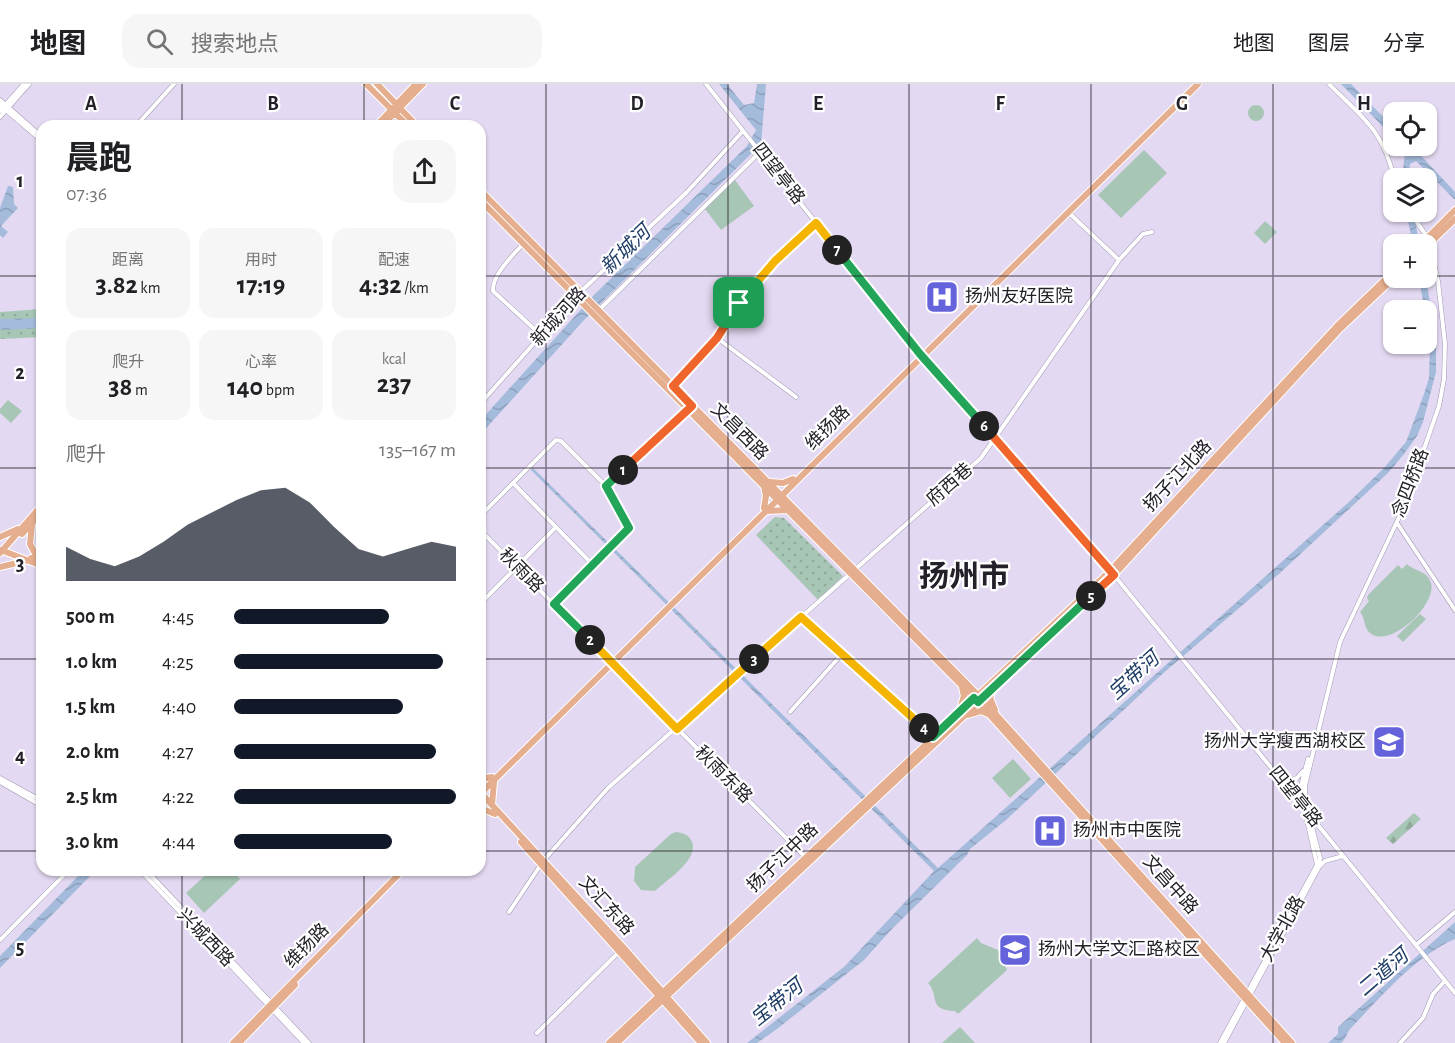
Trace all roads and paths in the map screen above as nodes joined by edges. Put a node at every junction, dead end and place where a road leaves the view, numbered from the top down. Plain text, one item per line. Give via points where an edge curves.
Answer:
1 (24, 84) edge
2 (29, 84) edge
3 (174, 84) edge
4 (366, 84) edge
5 (377, 84) edge
6 (416, 84) edge
7 (423, 84) edge
8 (706, 84) edge
9 (1196, 84) edge
10 (1329, 84) edge
11 (0, 100) edge
12 (4, 108) edge
13 (395, 108) junction
14 (0, 117) edge
15 (141, 120) edge
16 (382, 120) edge
17 (386, 120) edge
18 (404, 120) edge
19 (410, 120) edge
20 (743, 131) junction
21 (36, 134) edge
22 (759, 150) junction
23 (1392, 168) edge
24 (486, 196) edge
25 (486, 206) edge
26 (1455, 210) edge
27 (1068, 212) junction
28 (1455, 219) edge
29 (816, 223) junction
30 (1152, 232) dead end
31 (1435, 234) edge
32 (1437, 235) edge
33 (524, 244) junction
34 (1119, 260) junction
35 (1437, 277) edge
36 (1383, 282) edge
37 (1383, 288) edge
38 (578, 294) junction
39 (596, 311) junction
40 (542, 336) junction
41 (717, 338) junction
42 (921, 355) junction
43 (673, 386) junction
44 (486, 397) edge
45 (796, 397) dead end
46 (690, 408) junction
47 (994, 437) junction
48 (793, 481) junction
49 (513, 483) junction
50 (766, 484) junction
51 (606, 486) junction
52 (778, 496) junction
53 (764, 509) junction
54 (791, 509) junction
55 (486, 510) edge
56 (36, 514) edge
57 (36, 517) edge
58 (30, 522) junction
59 (1396, 522) junction
60 (556, 527) junction
61 (486, 536) edge
62 (0, 537) edge
63 (3, 549) edge
64 (36, 556) edge
65 (0, 559) edge
66 (28, 561) junction
67 (36, 561) edge
68 (36, 562) edge
69 (592, 564) junction
70 (0, 567) edge
71 (516, 567) junction
72 (851, 571) junction
73 (1112, 573) junction
74 (486, 598) edge
75 (554, 604) junction
76 (1455, 610) edge
77 (801, 617) junction
78 (842, 654) junction
79 (611, 661) junction
80 (993, 680) junction
81 (965, 685) junction
82 (993, 688) junction
83 (978, 698) junction
84 (790, 712) dead end
85 (989, 714) junction
86 (960, 715) junction
87 (1002, 721) junction
88 (677, 729) junction
89 (933, 737) junction
90 (1313, 747) junction
91 (1304, 770) junction
92 (1043, 771) junction
93 (494, 777) junction
94 (486, 778) edge
95 (0, 780) edge
96 (1284, 782) junction
97 (486, 786) edge
98 (486, 799) edge
99 (871, 799) junction
100 (36, 800) edge
101 (486, 801) edge
102 (492, 805) junction
103 (1305, 808) junction
104 (486, 810) edge
105 (495, 814) junction
106 (1310, 816) junction
107 (1343, 856) junction
108 (807, 859) junction
109 (543, 862) junction
110 (1319, 867) junction
111 (63, 876) edge
112 (146, 876) edge
113 (152, 876) edge
114 (400, 876) edge
115 (509, 912) dead end
116 (1455, 912) edge
117 (0, 940) edge
118 (1416, 945) junction
119 (621, 951) junction
120 (1445, 981) junction
121 (1455, 993) edge
122 (664, 997) junction
123 (1248, 997) junction
124 (272, 1006) junction
125 (537, 1033) dead end
126 (233, 1043) edge
127 (239, 1043) edge
128 (304, 1043) edge
129 (309, 1043) edge
130 (609, 1043) edge
131 (616, 1043) edge
132 (701, 1043) edge
133 (708, 1043) edge
134 (1222, 1043) edge
135 (1285, 1043) edge
136 (1292, 1043) edge
137 (1400, 1043) edge

1 - 12 street
2 - 12 street
3 - 15 street
4 - 13 main road
5 - 13 main road
6 - 13 main road
7 - 13 main road
8 - 20 street, 四望亭路
9 - 27 main road, 维扬路
9 - 42 main road, 维扬路
10 - 23 street via 1377,132
11 - 12 street
12 - 14 street
12 - 21 street
13 - 16 main road
13 - 17 main road
13 - 18 main road
13 - 19 main road
20 - 22 street, 四望亭路
20 - 38 street, 新城河路 via 687,192
22 - 29 street, 四望亭路
22 - 39 street
24 - 38 main road, 文昌西路
25 - 33 main road, 文昌西路
26 - 31 main road
27 - 34 street
27 - 42 main road, 维扬路
28 - 32 main road
29 - 41 street via 775,261 739,303
29 - 42 street, 四望亭路
30 - 34 street, 府西巷 via 1143,234
33 - 38 main road, 文昌西路
33 - 40 street via 503,267 492,287
34 - 47 street, 府西巷
35 - 59 street, 念四桥路 via 1445,345 1444,378 1428,440
36 - 73 main road, 扬子江北路 via 1337,326
37 - 73 main road, 扬子江北路 via 1340,329
38 - 39 main road, 文昌西路
38 - 40 street, 新城河路
39 - 43 main road, 文昌西路
39 - 46 main road, 文昌西路
40 - 44 street, 新城河路
41 - 43 street
41 - 45 street
42 - 47 street, 四望亭路
42 - 48 main road, 维扬路
43 - 46 main road, 文昌西路
46 - 50 main road, 文昌西路
46 - 51 street
47 - 72 street, 府西巷 via 981,458
47 - 73 street, 四望亭路
48 - 50 main road
48 - 52 main road, 维扬路
48 - 54 main road
49 - 51 street via 558,440
49 - 55 street
49 - 60 street
50 - 52 main road, 文昌西路
50 - 53 main road
51 - 69 street via 629,526
52 - 53 main road, 维扬路
52 - 54 main road, 文昌西路
53 - 54 main road
53 - 79 main road, 维扬路
54 - 72 main road, 文昌西路
56 - 58 main road
57 - 58 main road
58 - 62 main road
58 - 63 main road
58 - 64 main road via 30,544
59 - 76 street
59 - 90 street, 念四桥路 via 1340,642
60 - 69 street
60 - 71 street
61 - 71 street, 秋雨路
63 - 65 main road
63 - 66 main road
63 - 67 main road
66 - 68 main road
66 - 70 main road
69 - 75 street
71 - 74 street
71 - 75 street, 秋雨路
72 - 77 street, 府西巷
72 - 81 main road, 文昌西路
73 - 80 main road, 扬子江北路
73 - 82 main road, 扬子江北路
73 - 96 street, 四望亭路
75 - 79 street, 秋雨路
77 - 78 street
77 - 88 street, 府西巷
78 - 84 street
78 - 89 street
79 - 88 street, 秋雨东路
79 - 93 main road, 维扬路
80 - 81 main road
80 - 83 main road, 扬子江北路
81 - 83 main road, 文昌西路
81 - 86 main road
82 - 83 main road, 扬子江北路
82 - 87 main road via 992,705
83 - 85 main road, 文昌中路
83 - 86 main road, 扬子江中路
83 - 87 main road, 文昌中路
85 - 86 main road
85 - 92 main road, 文昌中路
86 - 89 main road, 扬子江中路
86 - 99 main road, 扬子江中路
87 - 92 main road, 文昌中路
88 - 108 street, 秋雨东路
88 - 109 street, 府西巷 via 608,788
89 - 99 main road, 扬子江中路
90 - 91 street, 念四桥路
90 - 106 street, 念四桥路 via 1305,786
91 - 96 street via 1297,778
91 - 103 street, 念四桥路 via 1301,786
92 - 123 main road, 文昌中路
93 - 94 main road
93 - 97 main road, 维扬路
93 - 102 main road
95 - 100 street
96 - 103 street, 四望亭路
98 - 102 main road, 文汇东路
99 - 108 main road, 扬子江中路
101 - 105 main road, 文汇东路
102 - 109 main road, 文汇东路
103 - 106 street, 四望亭路
103 - 123 street, 大学北路 via 1317,865
104 - 105 main road
105 - 109 main road, 文汇东路
106 - 107 street, 四望亭路
106 - 110 street
107 - 110 street via 1324,861
107 - 118 street, 四望亭路
108 - 122 main road, 扬子江中路
109 - 115 street, 府西巷
109 - 119 main road, 文汇东路
109 - 122 main road, 文汇东路
110 - 123 street, 大学北路
111 - 117 street
112 - 124 street, 兴城西路
113 - 124 street, 兴城西路
114 - 124 main road, 维扬路
116 - 118 street
118 - 120 street, 四望亭路
119 - 122 main road, 文汇东路
119 - 125 street
120 - 121 street, 四望亭路
120 - 137 street via 1433,994 1423,1018
122 - 130 main road, 扬子江中路
122 - 131 main road, 扬子江中路
122 - 132 main road, 文汇东路
122 - 133 main road, 文汇东路
123 - 134 street, 大学北路
123 - 135 main road, 文昌中路
123 - 136 main road, 文昌中路
124 - 126 main road, 维扬路
124 - 127 main road, 维扬路
124 - 128 street
124 - 129 street

